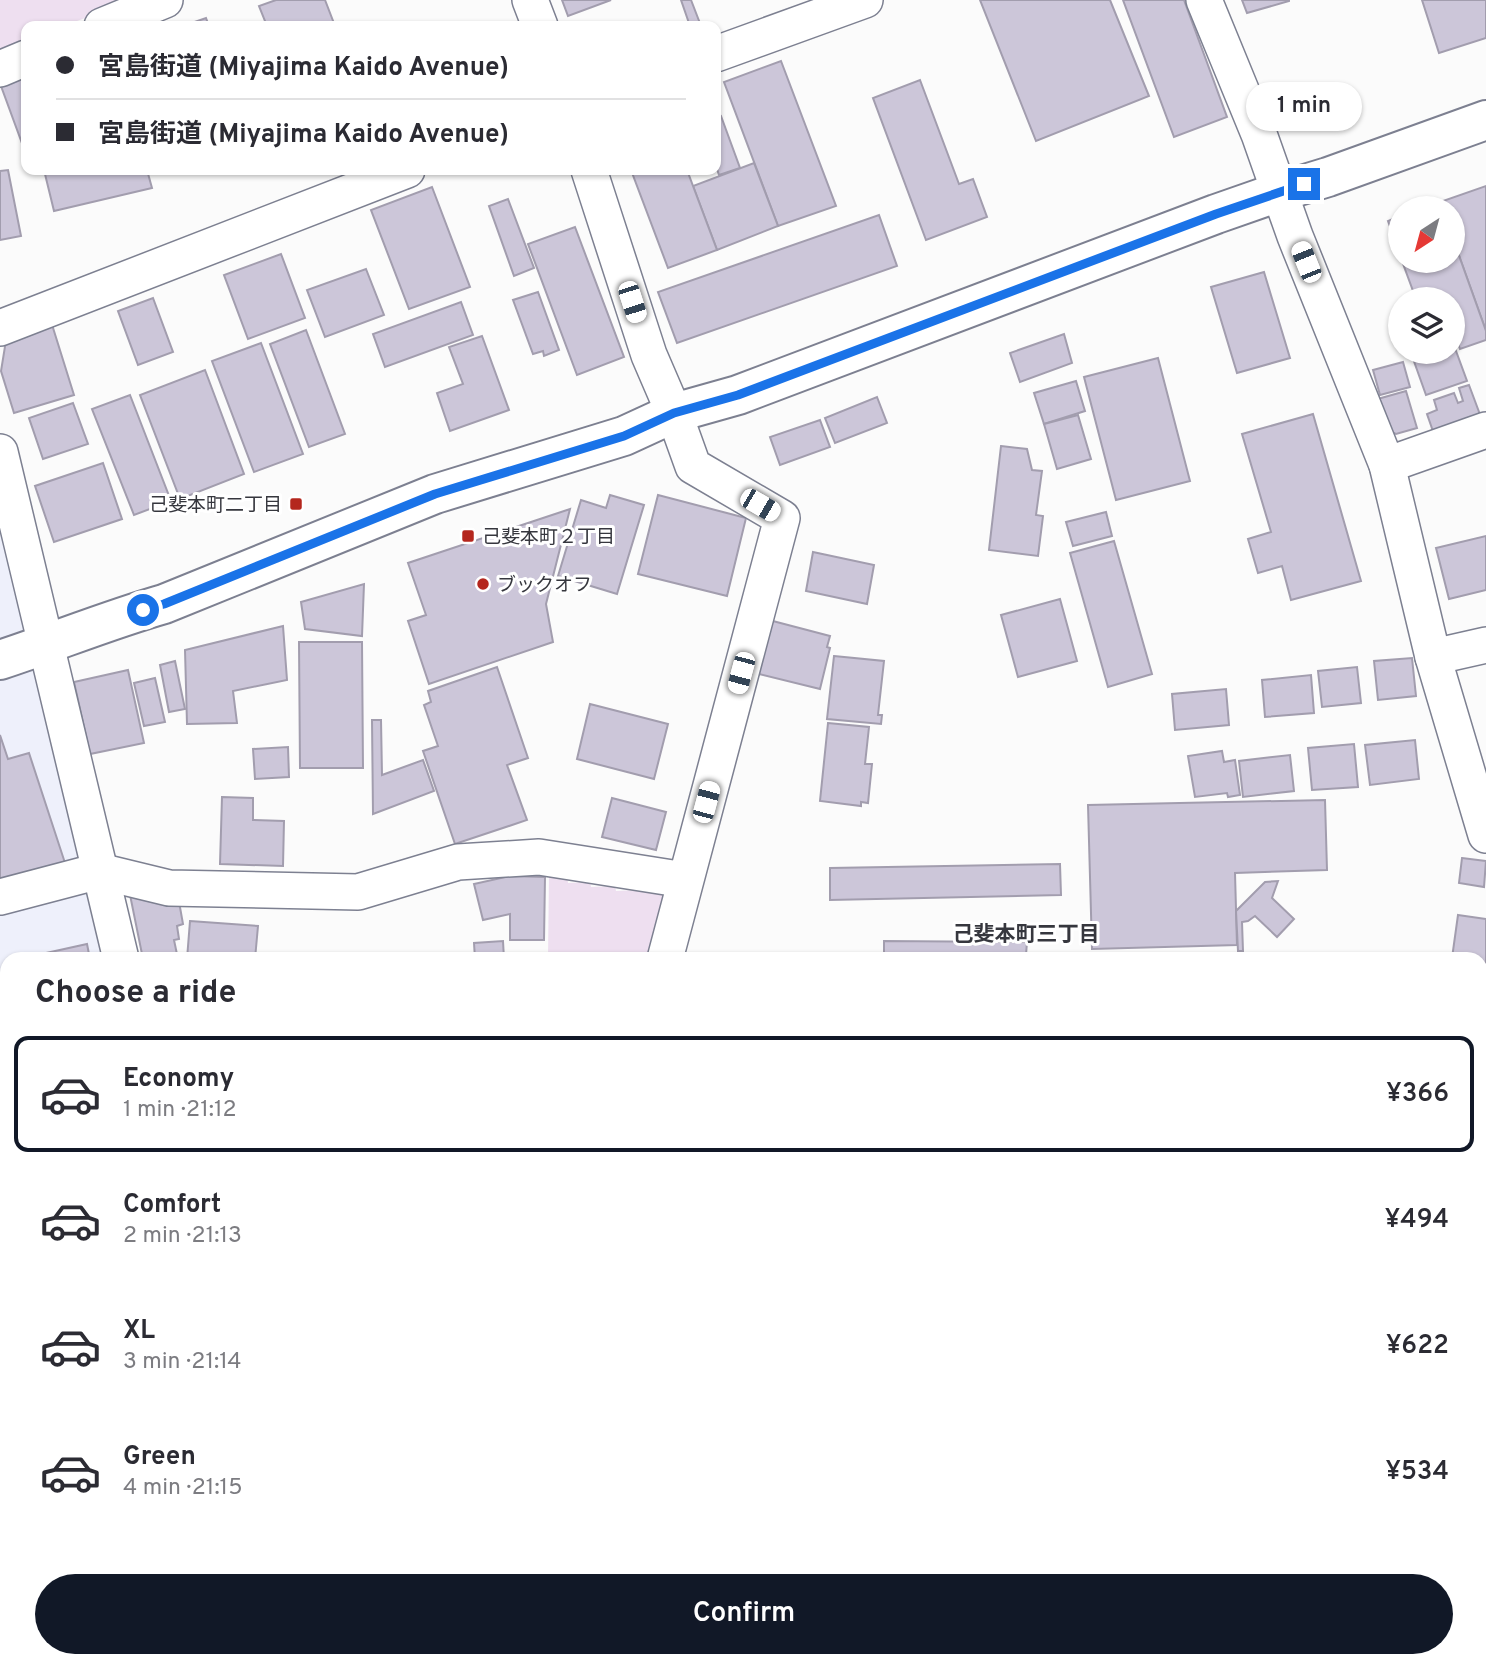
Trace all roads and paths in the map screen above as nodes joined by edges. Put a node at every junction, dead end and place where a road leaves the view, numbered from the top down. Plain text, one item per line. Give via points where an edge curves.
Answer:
1 (164, 0) edge
2 (530, 0) edge
3 (865, 0) edge
4 (1204, 0) edge
5 (114, 21) edge
6 (538, 21) edge
7 (721, 52) edge
8 (21, 60) edge
9 (0, 69) edge
10 (1486, 120) edge
11 (394, 175) edge
12 (591, 175) edge
13 (1279, 192) junction
14 (0, 328) edge
15 (674, 413) junction
16 (1486, 430) edge
17 (0, 452) edge
18 (1387, 465) junction
19 (46, 645) junction
20 (1486, 645) edge
21 (1433, 657) junction
22 (0, 660) edge
23 (1486, 834) edge
24 (99, 871) junction
25 (685, 880) junction
26 (0, 897) edge
27 (119, 952) edge
28 (667, 952) edge

1 - 5 street
2 - 6 street
3 - 7 street
4 - 13 street
8 - 9 street
10 - 13 street
11 - 14 street
12 - 15 street via 649,355
13 - 15 street via 738,395
13 - 18 street
15 - 19 street via 624,436 435,494 164,604
15 - 25 street via 693,466 782,518
16 - 18 street
17 - 19 street
18 - 21 street
19 - 22 street
19 - 24 street
20 - 21 street
21 - 23 street
24 - 25 street via 169,888 358,892 458,862 539,857
24 - 26 street
24 - 27 street
25 - 28 street

